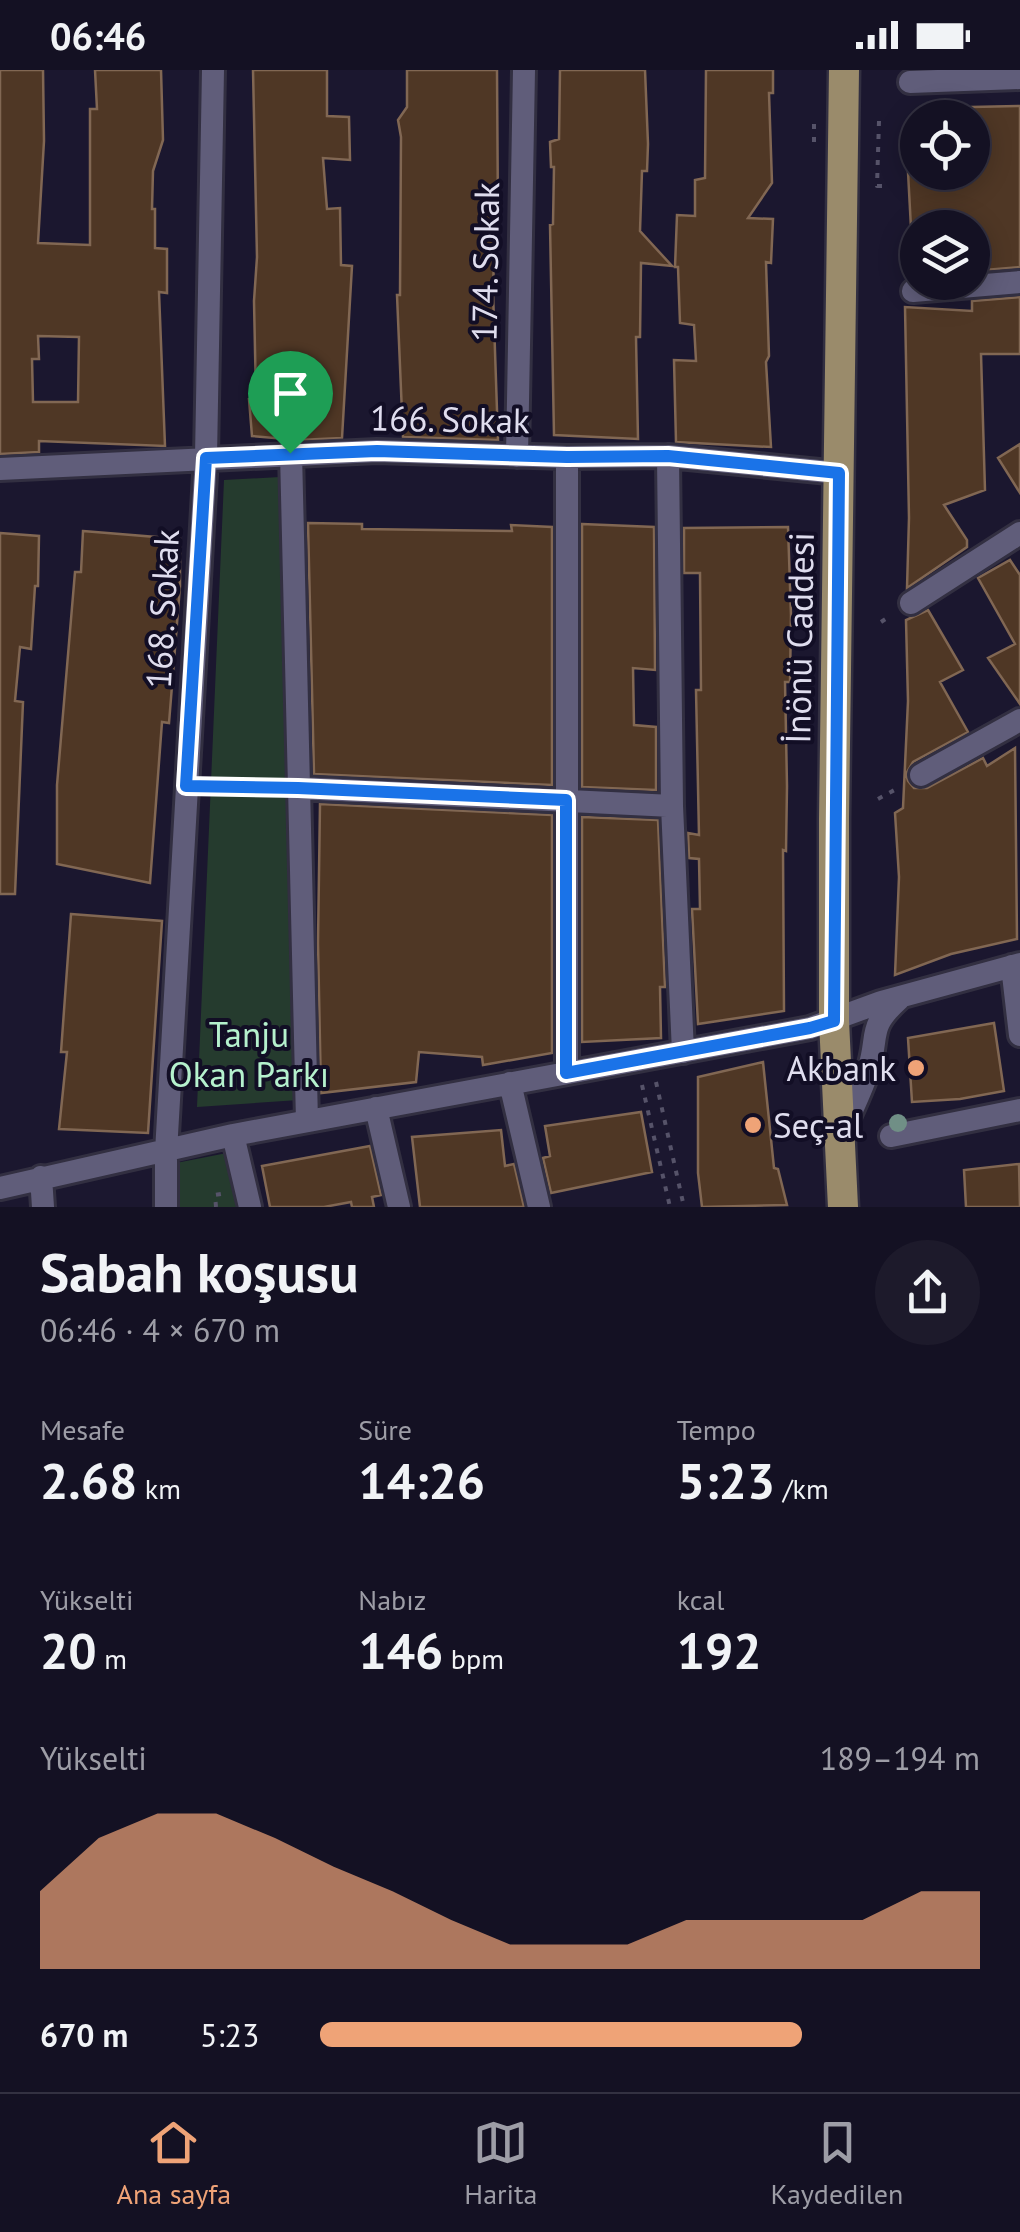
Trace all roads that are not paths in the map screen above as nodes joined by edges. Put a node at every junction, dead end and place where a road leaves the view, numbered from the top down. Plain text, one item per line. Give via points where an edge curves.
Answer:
1 (213, 70) edge
2 (524, 70) edge
3 (844, 70) edge
4 (1020, 78) edge
5 (910, 82) dead end
6 (1020, 282) edge
7 (990, 284) edge
8 (290, 453) junction
9 (517, 456) junction
10 (668, 456) junction
11 (567, 457) junction
12 (206, 458) junction
13 (0, 468) edge
14 (839, 473) junction
15 (1020, 533) edge
16 (911, 604) dead end
17 (1020, 720) edge
18 (921, 775) dead end
19 (298, 788) junction
20 (566, 800) junction
21 (672, 806) junction
22 (1016, 965) edge
23 (902, 996) junction
24 (834, 1021) junction
25 (1020, 1035) edge
26 (683, 1052) junction
27 (566, 1073) junction
28 (510, 1083) junction
29 (376, 1108) junction
30 (1020, 1110) edge
31 (307, 1121) junction
32 (233, 1135) junction
33 (840, 1136) junction
34 (892, 1136) dead end
35 (166, 1152) junction
36 (41, 1177) junction
37 (0, 1188) edge
38 (44, 1207) edge
39 (166, 1207) edge
40 (250, 1207) edge
41 (398, 1207) edge
42 (539, 1207) edge
43 (843, 1207) edge

1 - 12 street, 168. Sokak
2 - 9 street, 174. Sokak
3 - 14 main road, İnönü Caddesi
4 - 5 street
6 - 7 street
8 - 9 street, 166. Sokak
8 - 12 street, 166. Sokak
8 - 19 street
9 - 11 street, 166. Sokak
10 - 11 street, 166. Sokak
10 - 14 street, 166. Sokak
10 - 21 street
11 - 20 street
12 - 13 street, 166. Sokak
12 - 35 street, 168. Sokak
14 - 24 main road, İnönü Caddesi
15 - 16 street
17 - 18 street
19 - 20 street
19 - 31 street
20 - 21 street
20 - 27 street
21 - 26 street
22 - 23 street
22 - 25 street
23 - 24 street
23 - 33 street via 876,1025 869,1069
24 - 26 street
24 - 33 main road, İnönü Caddesi
26 - 27 street
27 - 28 street
28 - 29 street
28 - 42 street
29 - 31 street
29 - 41 street
30 - 34 street
31 - 32 street
32 - 35 street
32 - 40 street
33 - 43 main road, İnönü Caddesi
35 - 36 street
35 - 39 street, 168. Sokak
36 - 37 street
36 - 38 street

